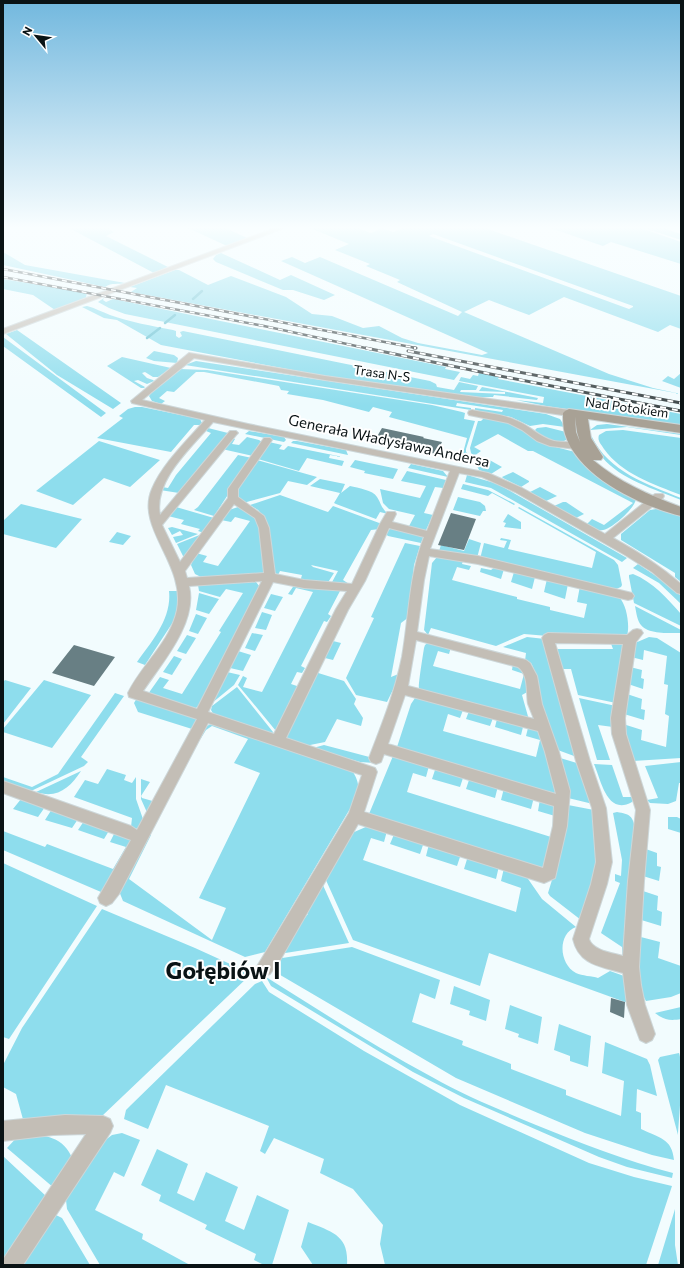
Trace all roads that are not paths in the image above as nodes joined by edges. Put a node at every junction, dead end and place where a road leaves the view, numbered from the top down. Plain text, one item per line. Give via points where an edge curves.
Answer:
1 (123, 287) edge
2 (3, 332) edge
3 (192, 354) joint
4 (472, 413) dead end
5 (576, 414) junction
6 (211, 419) junction
7 (681, 429) edge
8 (233, 433) dead end
9 (267, 440) dead end
10 (576, 446) junction
11 (456, 469) junction
12 (233, 498) junction
13 (656, 498) junction
14 (681, 505) edge
15 (681, 512) edge
16 (157, 525) junction
17 (430, 534) junction
18 (605, 539) junction
19 (424, 552) junction
20 (180, 570) junction
21 (270, 577) junction
22 (183, 582) junction
23 (354, 588) junction
24 (681, 590) edge
25 (628, 596) dead end
26 (412, 635) junction
27 (401, 689) junction
28 (203, 716) junction
29 (542, 727) junction
30 (278, 741) junction
31 (3, 787) edge
32 (562, 802) junction
33 (355, 816) junction
34 (131, 833) dead end
35 (106, 898) dead end
36 (632, 967) junction
37 (264, 968) dead end
38 (646, 1034) dead end
39 (3, 1131) edge
40 (11, 1265) edge

1 - 2 street
3 - 5 street, Trasa N-S via 325,378
3 - 6 street, Generała Władysława Andersa via 135,401
4 - 10 street via 511,421 553,444
5 - 7 main road, Nad Potokiem
5 - 10 main road via 570,430
5 - 13 main road via 586,443 603,464
6 - 11 street, Generała Władysława Andersa
6 - 16 street via 167,470 158,485 153,510
8 - 16 street
9 - 12 street via 233,489
10 - 13 main road via 588,461 625,488
11 - 17 street
11 - 18 street, Generała Władysława Andersa via 494,478
12 - 20 street
12 - 21 street via 259,516 264,528
13 - 14 main road
13 - 15 main road
13 - 18 street
16 - 20 street
17 - 19 street
17 - 23 street via 388,519
18 - 24 street, Generała Władysława Andersa via 669,579
19 - 25 street via 478,560
19 - 26 street
20 - 22 street
21 - 22 street
21 - 23 street via 304,584
21 - 28 street
22 - 28 street via 183,610 179,623 134,693
23 - 30 street
26 - 27 street
26 - 29 street via 522,663 531,676
27 - 29 street
27 - 32 street via 378,752
28 - 30 street
28 - 35 street via 149,824
29 - 32 street via 563,791
30 - 33 street via 370,772
31 - 34 street
32 - 33 street via 553,862 550,873 544,876
33 - 37 street
36 - 36 street via 594,956 583,947 581,939 604,870 599,808 548,638 633,636 618,718 619,734 643,810 636,881
36 - 38 street via 636,1005
39 - 40 street via 78,1124 103,1126

